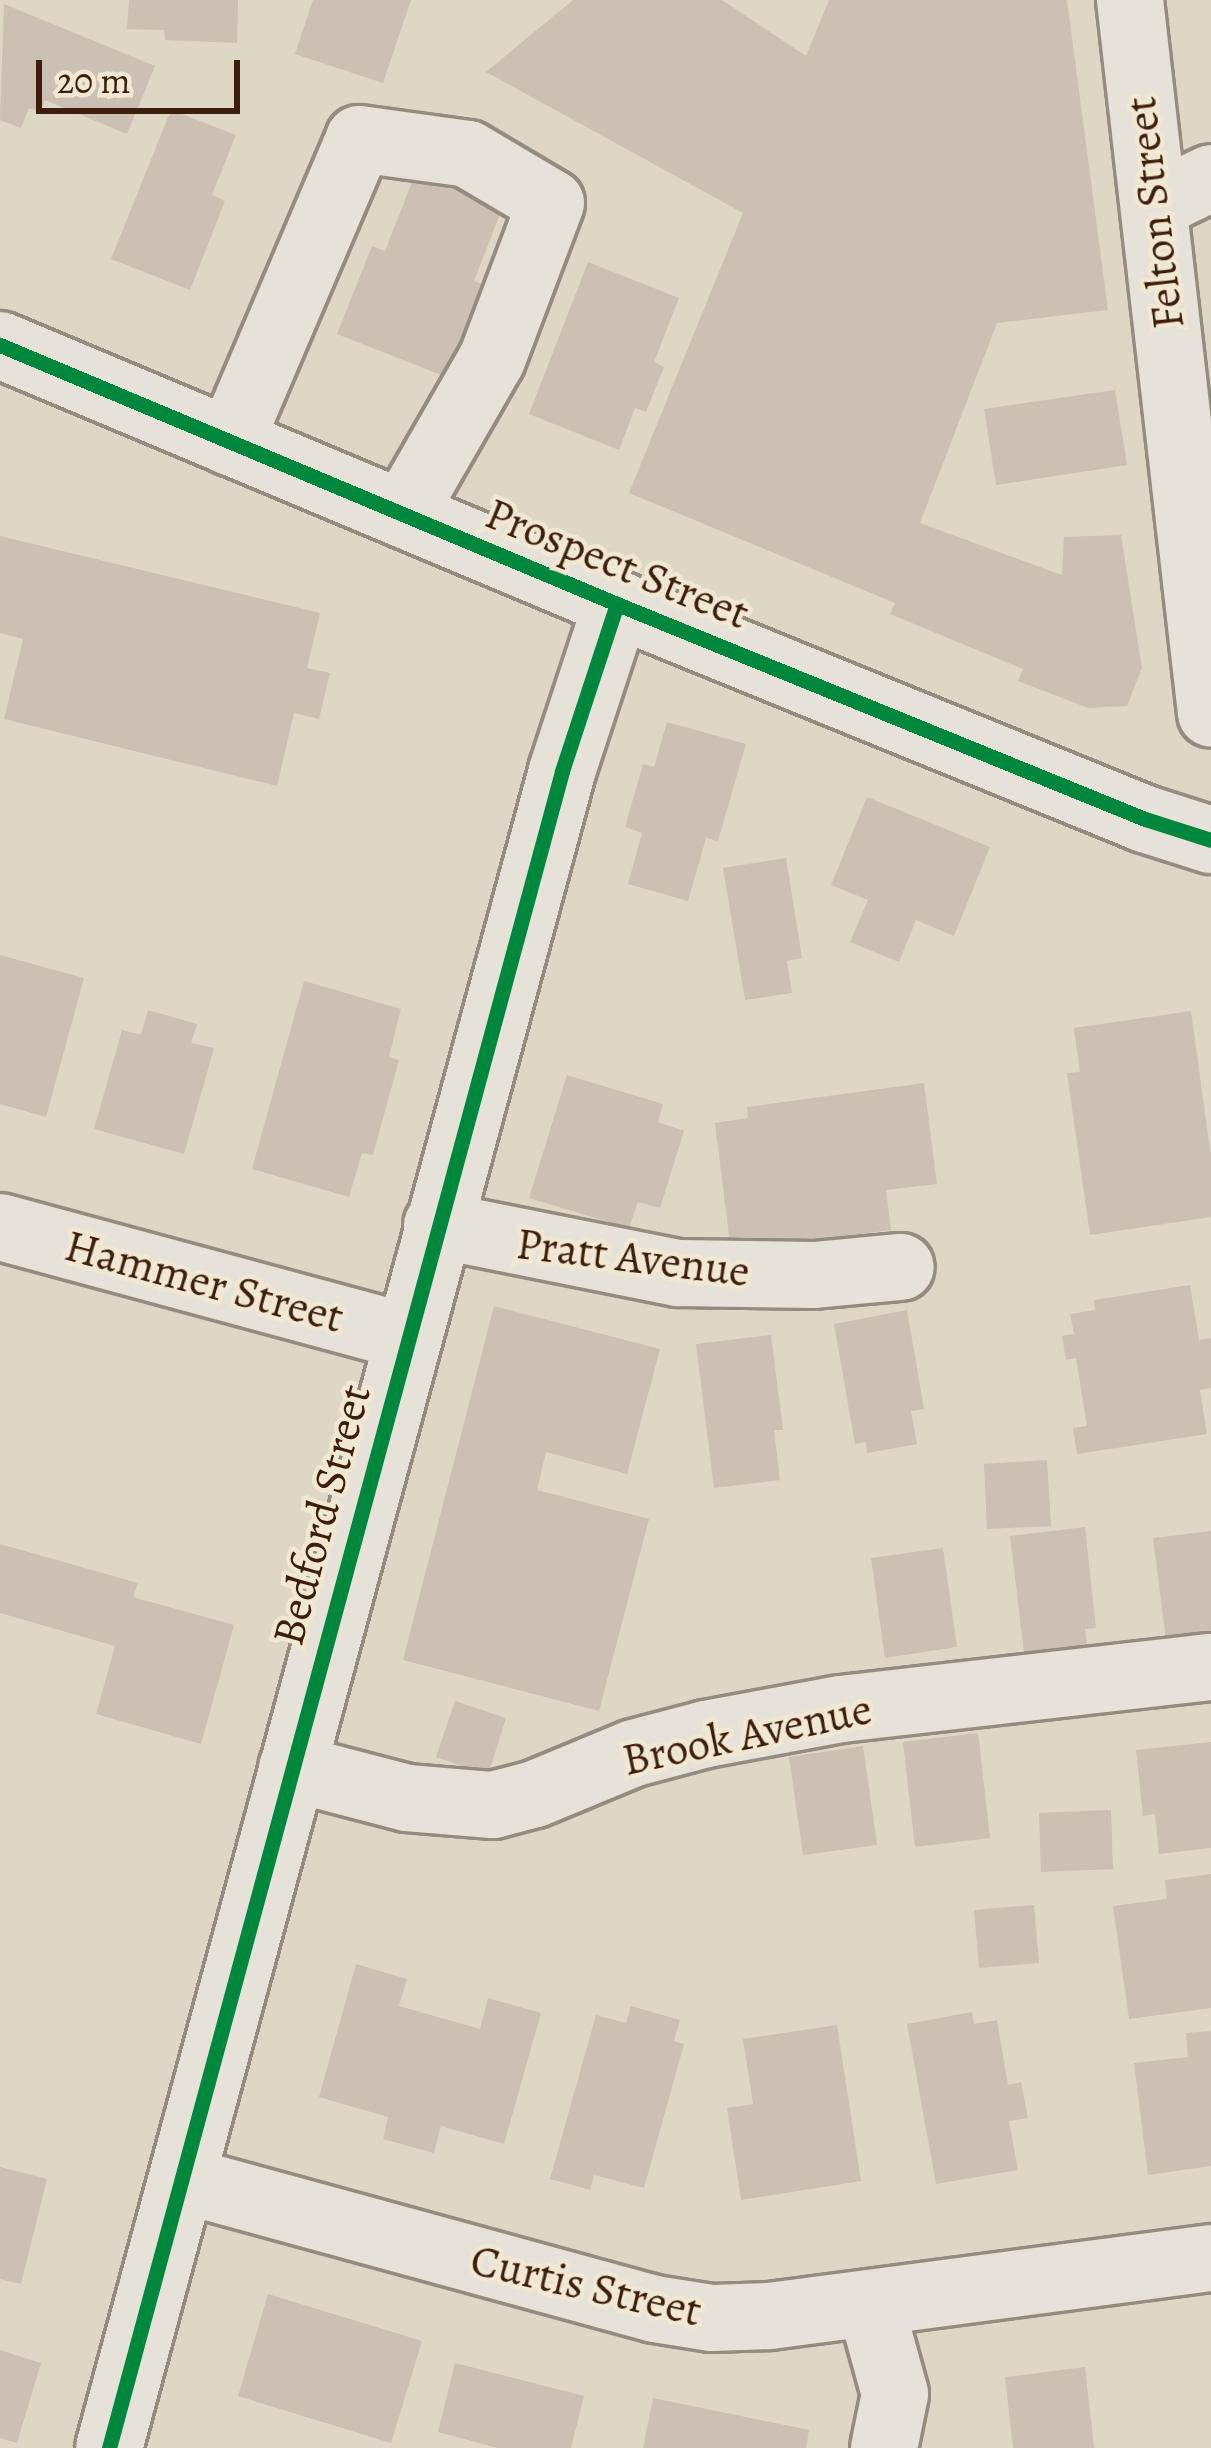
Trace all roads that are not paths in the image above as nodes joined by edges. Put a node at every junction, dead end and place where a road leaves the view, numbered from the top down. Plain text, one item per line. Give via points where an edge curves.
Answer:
1 (1130, 0) edge
2 (1183, 192) edge
3 (0, 345) edge
4 (230, 442) junction
5 (403, 514) junction
6 (617, 604) junction
7 (1211, 712) edge
8 (1211, 840) edge
9 (437, 1225) junction
10 (0, 1227) edge
11 (902, 1267) dead end
12 (407, 1337) junction
13 (1211, 1667) edge
14 (292, 1768) junction
15 (183, 2180) junction
16 (1211, 2258) edge
17 (869, 2302) junction
18 (109, 2448) edge
19 (884, 2448) edge

1 - 2 street, Felton Street
2 - 7 street, Felton Street
3 - 4 street, Prospect Street
4 - 5 street, Prospect Street
4 - 5 street via 359,139 468,154 551,203 491,359
5 - 6 street, Prospect Street
6 - 8 street, Prospect Street
6 - 9 street, Bedford Street via 562,771
9 - 11 street, Pratt Avenue via 678,1273
9 - 12 street, Bedford Street
10 - 12 street, Hammer Street
12 - 14 street, Bedford Street
13 - 14 street, Brook Avenue via 842,1709 706,1734 494,1805 407,1798
14 - 15 street, Bedford Street
15 - 17 street, Curtis Street via 691,2316 739,2319
15 - 18 street, Bedford Street
16 - 17 street, Curtis Street
17 - 19 street via 895,2394

